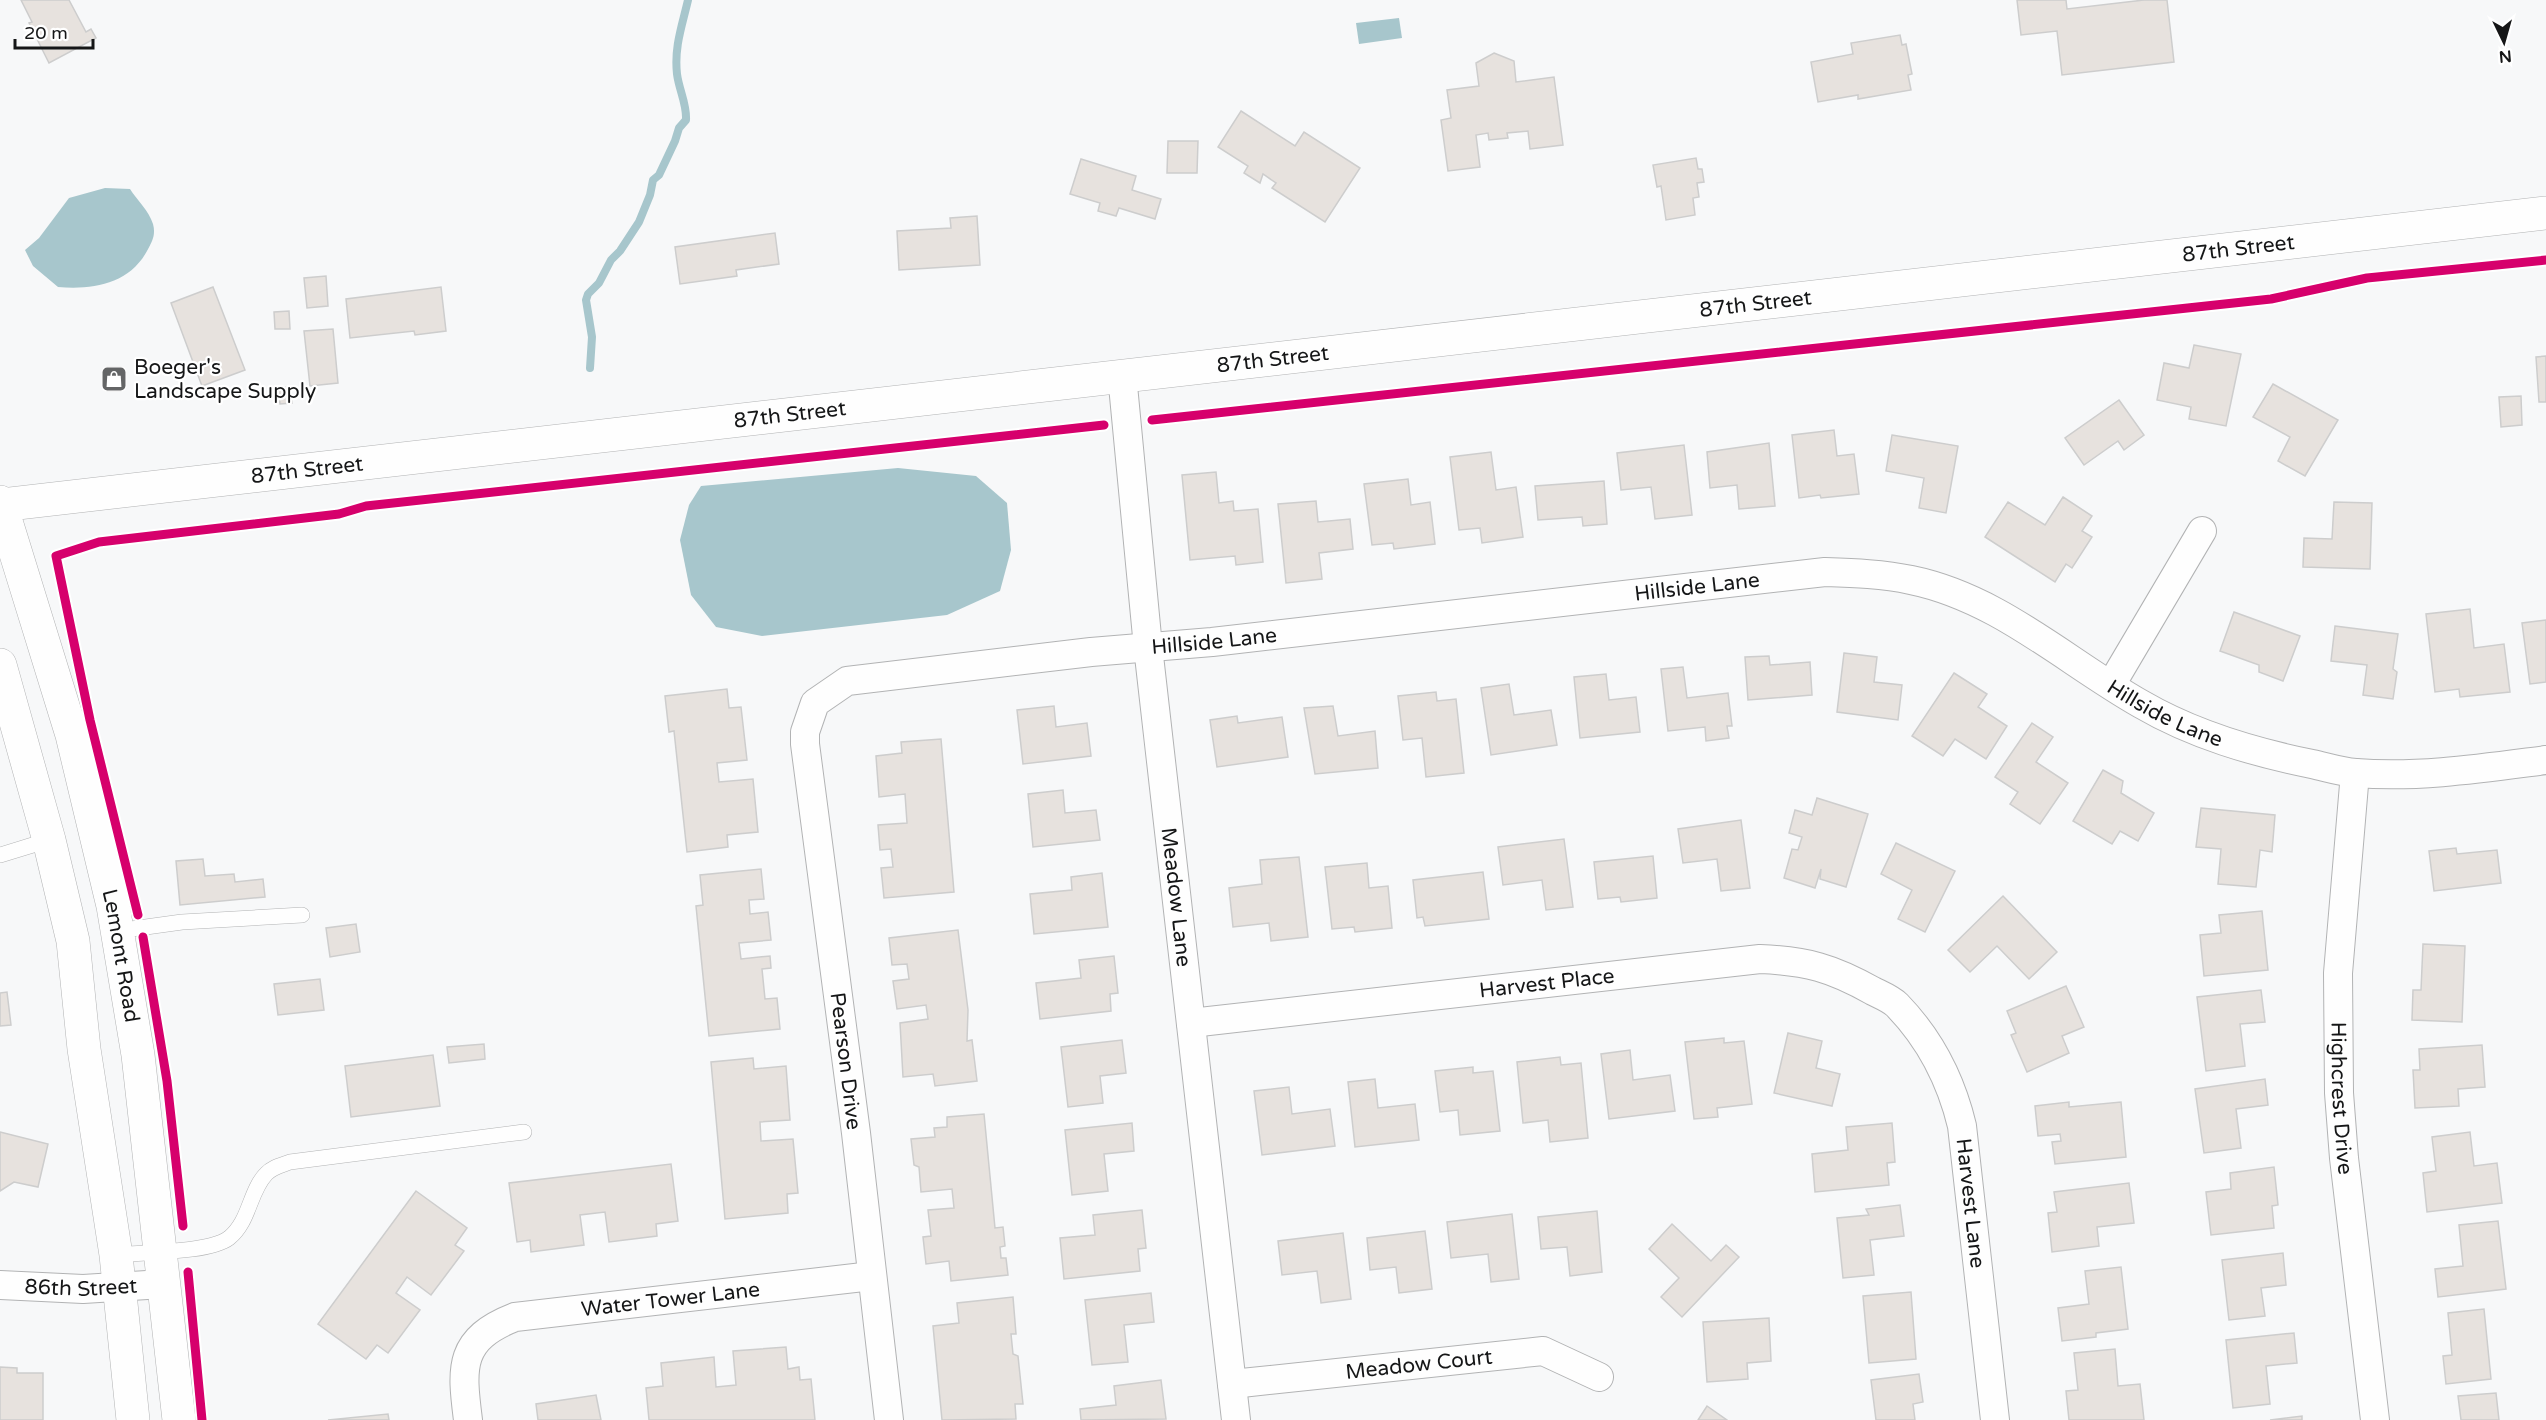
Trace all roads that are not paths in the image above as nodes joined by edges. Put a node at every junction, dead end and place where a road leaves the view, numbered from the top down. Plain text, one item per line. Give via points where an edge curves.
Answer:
1 (2546, 213) edge
2 (1122, 375) junction
3 (0, 504) edge
4 (2202, 531) dead end
5 (1148, 647) junction
6 (0, 665) edge
7 (2111, 685) junction
8 (815, 703) joint
9 (2546, 760) edge
10 (2355, 773) junction
11 (49, 840) junction
12 (0, 855) edge
13 (302, 915) dead end
14 (117, 931) junction
15 (1896, 1004) joint
16 (1191, 1023) junction
17 (524, 1132) dead end
18 (159, 1251) junction
19 (116, 1255) junction
20 (872, 1276) junction
21 (163, 1284) junction
22 (0, 1286) edge
23 (119, 1288) junction
24 (1599, 1377) dead end
25 (1232, 1384) junction
26 (133, 1420) edge
27 (179, 1420) edge
28 (468, 1420) edge
29 (889, 1420) edge
30 (1236, 1420) edge
31 (1995, 1420) edge
32 (2375, 1420) edge

1 - 2 main road, 87th Street
2 - 3 main road, 87th Street
2 - 5 street, Meadow Lane
3 - 14 main road, Lemont Road via 72,735
4 - 7 street
5 - 7 street, Hillside Lane via 1836,573 1881,574 1968,598 2017,624
5 - 8 street, Hillside Lane via 848,681
5 - 16 street, Meadow Lane
6 - 11 main road
7 - 10 street, Hillside Lane via 2142,705 2234,745
8 - 20 street, Pearson Drive via 805,744
9 - 10 street, Hillside Lane via 2428,773
10 - 32 street, Highcrest Drive via 2338,973 2339,1093
11 - 12 lane
11 - 19 main road via 73,941 84,1049
13 - 14 lane via 182,922
14 - 18 main road, Lemont Road via 138,1055
15 - 16 street, Harvest Place via 1845,975 1818,965 1760,959
15 - 31 street, Harvest Lane via 1934,1053 1947,1076 1960,1117
16 - 25 street, Meadow Lane
17 - 18 lane via 290,1162 266,1174 246,1216 229,1238 203,1247
18 - 19 lane
18 - 21 main road, Lemont Road
19 - 23 main road
20 - 28 street, Water Tower Lane via 515,1317 476,1340 465,1362
20 - 29 street, Pearson Drive
21 - 23 street, 86th Street
21 - 27 main road, Lemont Road
22 - 23 street, 86th Street
23 - 26 main road
24 - 25 street, Meadow Court via 1543,1351
25 - 30 street, Meadow Lane

